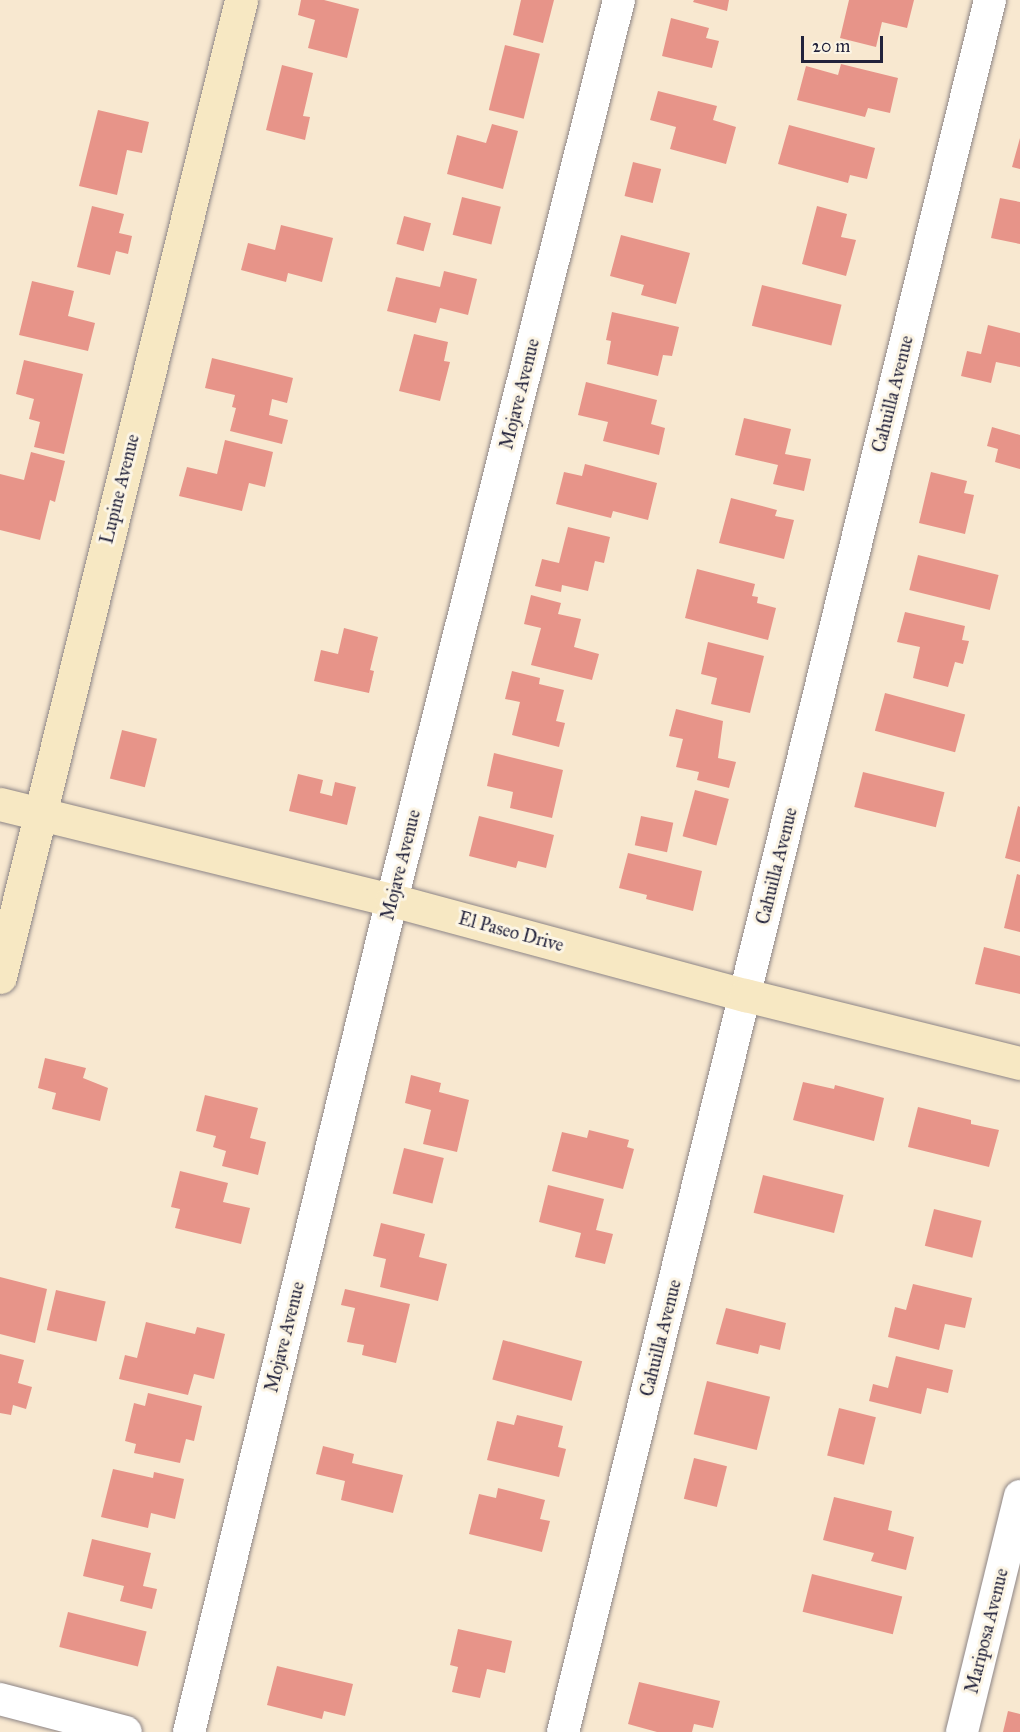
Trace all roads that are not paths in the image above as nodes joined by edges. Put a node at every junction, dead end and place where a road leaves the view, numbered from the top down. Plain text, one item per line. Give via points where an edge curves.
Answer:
1 (241, 0) edge
2 (619, 0) edge
3 (990, 0) edge
4 (0, 804) edge
5 (40, 814) junction
6 (392, 900) junction
7 (0, 977) edge
8 (745, 994) junction
9 (1020, 1063) edge
10 (1020, 1496) edge
11 (0, 1699) edge
12 (126, 1732) edge
13 (189, 1732) edge
14 (563, 1732) edge
15 (962, 1732) edge

1 - 5 street, Lupine Avenue
2 - 6 street, Mojave Avenue
3 - 8 street, Cahuilla Avenue
4 - 5 street, El Paseo Drive
5 - 6 street, El Paseo Drive
5 - 7 street, Lupine Avenue
6 - 8 street, El Paseo Drive
6 - 13 street, Mojave Avenue
8 - 9 street, El Paseo Drive
8 - 14 street, Cahuilla Avenue
10 - 15 street, Mariposa Avenue
11 - 12 street

